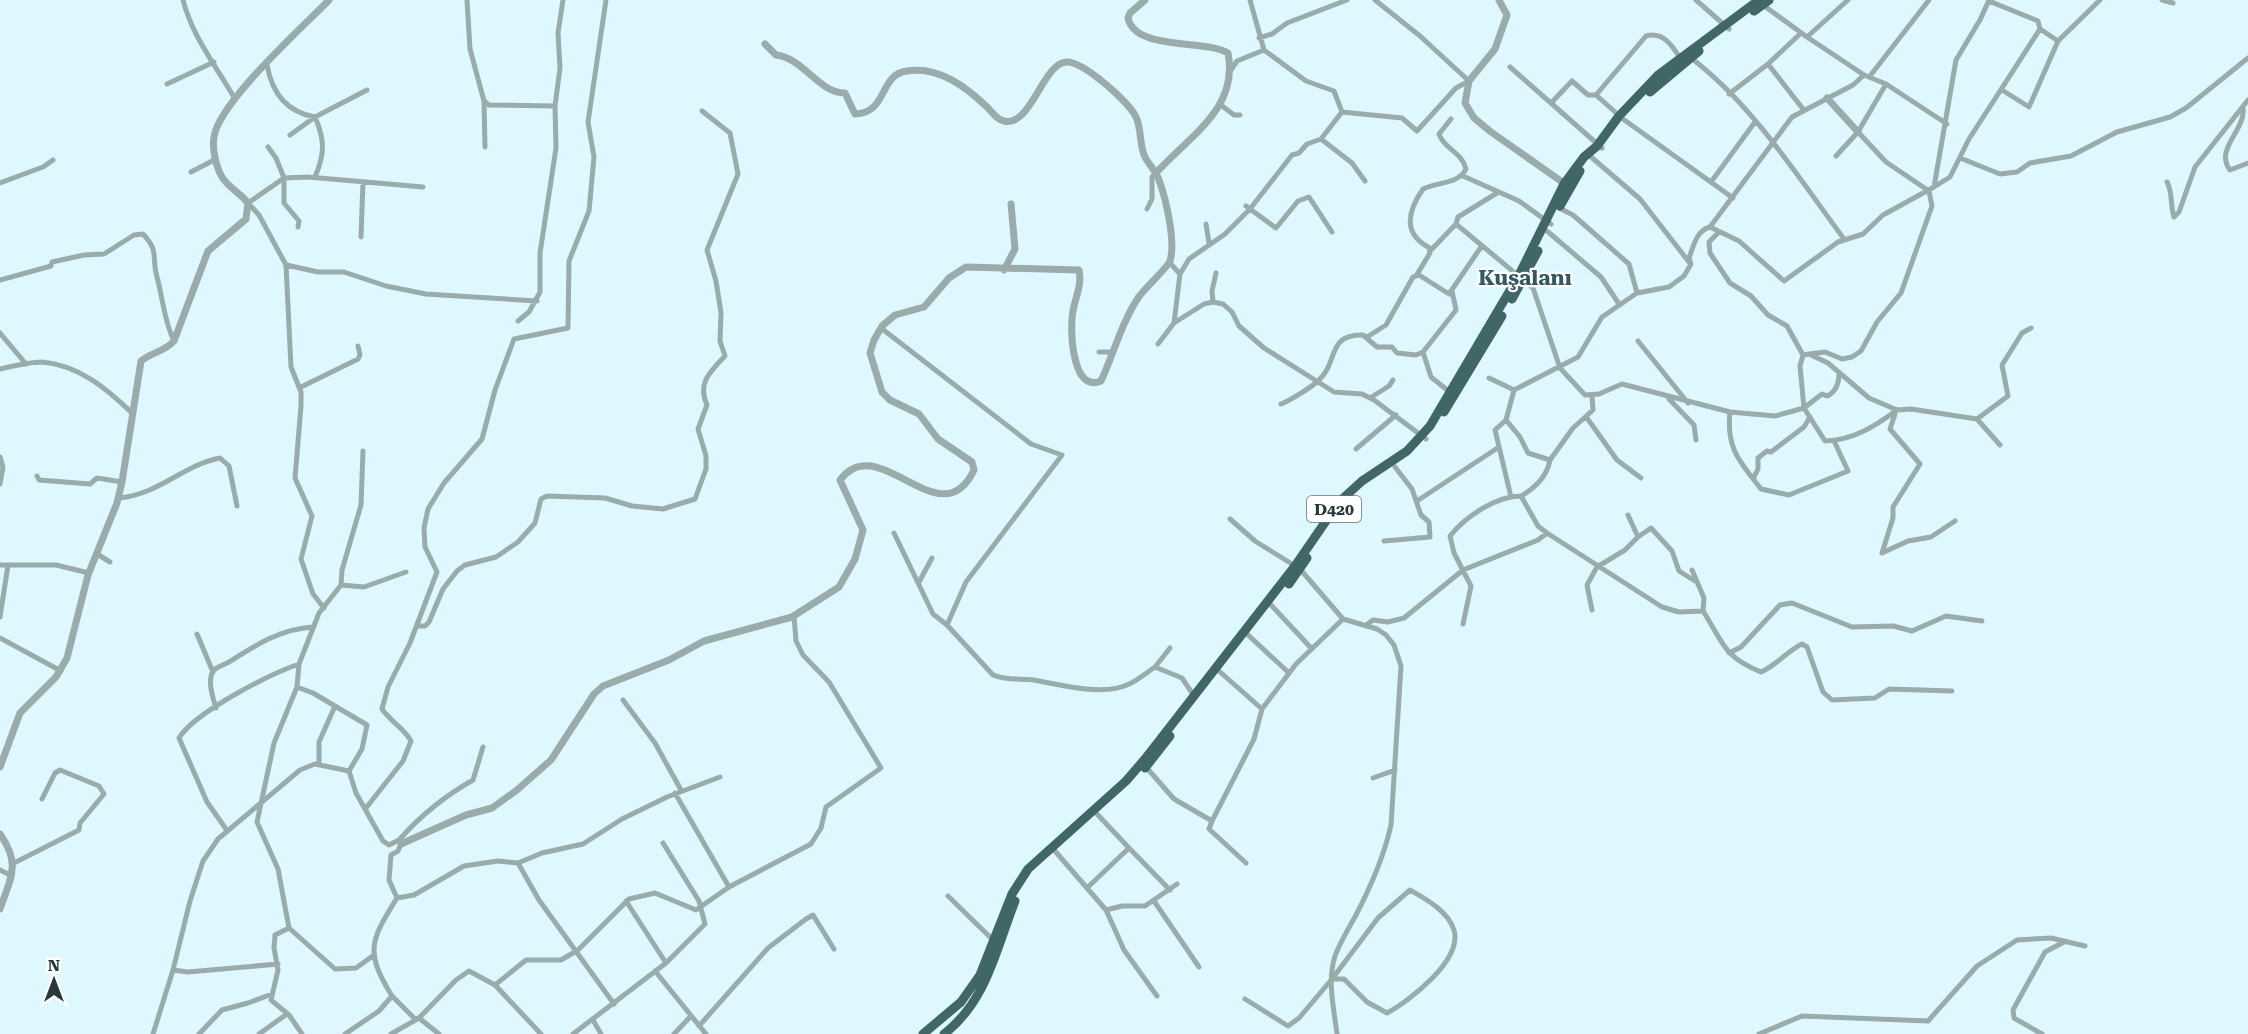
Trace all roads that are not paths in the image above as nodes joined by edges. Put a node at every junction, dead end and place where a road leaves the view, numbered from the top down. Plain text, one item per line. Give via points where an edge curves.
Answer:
1 (183, 0) edge
2 (329, 0) edge
3 (467, 0) edge
4 (563, 0) edge
5 (606, 0) edge
6 (1145, 0) edge
7 (1250, 0) edge
8 (1347, 0) edge
9 (1375, 0) edge
10 (1499, 0) edge
11 (1696, 0) edge
12 (1848, 0) edge
13 (1929, 0) edge
14 (1989, 0) edge
15 (2100, 0) edge
16 (2162, 0) edge
17 (1762, 1) edge
18 (2173, 3) dead end
19 (1727, 27) junction
20 (2040, 29) junction
21 (1801, 33) junction
22 (1807, 37) junction
23 (1259, 38) junction
24 (2058, 41) junction
25 (765, 44) dead end
26 (1264, 50) junction
27 (1691, 58) junction
28 (2248, 58) edge
29 (1681, 61) junction
30 (214, 62) junction
31 (1768, 64) junction
32 (267, 65) junction
33 (1510, 67) dead end
34 (1231, 70) junction
35 (1867, 76) junction
36 (1468, 81) junction
37 (167, 84) dead end
38 (1886, 84) junction
39 (367, 90) dead end
40 (2002, 90) junction
41 (1729, 94) junction
42 (1596, 95) junction
43 (1827, 98) junction
44 (235, 99) junction
45 (2248, 100) edge
46 (484, 101) junction
47 (1552, 102) junction
48 (1221, 105) junction
49 (555, 106) junction
50 (2243, 108) junction
51 (1803, 109) junction
52 (702, 111) dead end
53 (1342, 112) junction
54 (1240, 115) dead end
55 (315, 117) junction
56 (1621, 117) junction
57 (1450, 119) dead end
58 (1755, 122) junction
59 (1947, 124) junction
60 (1858, 132) junction
61 (290, 135) dead end
62 (1322, 139) junction
63 (1773, 144) junction
64 (268, 147) dead end
65 (485, 147) dead end
66 (1600, 147) junction
67 (1590, 156) junction
68 (1836, 156) dead end
69 (1960, 158) junction
70 (216, 159) junction
71 (53, 160) dead end
72 (2248, 164) edge
73 (190, 172) dead end
74 (1156, 173) junction
75 (1463, 176) junction
76 (315, 177) junction
77 (284, 178) junction
78 (1365, 181) dead end
79 (363, 182) junction
80 (1711, 182) junction
81 (2167, 182) dead end
82 (0, 183) edge
83 (1567, 186) junction
84 (423, 187) dead end
85 (1934, 187) junction
86 (1929, 191) junction
87 (1497, 193) junction
88 (1733, 198) junction
89 (248, 203) junction
90 (1011, 204) dead end
91 (1248, 207) junction
92 (1559, 207) junction
93 (1147, 209) dead end
94 (1206, 224) dead end
95 (1456, 224) junction
96 (1548, 226) junction
97 (298, 227) dead end
98 (1710, 227) junction
99 (1332, 232) dead end
100 (1719, 232) junction
101 (361, 237) dead end
102 (1844, 239) junction
103 (1209, 243) junction
104 (1480, 247) junction
105 (1429, 248) junction
106 (1170, 263) junction
107 (1691, 264) junction
108 (286, 265) junction
109 (1004, 270) junction
110 (1216, 273) dead end
111 (1180, 274) junction
112 (1416, 276) junction
113 (1522, 277) junction
114 (0, 280) edge
115 (1452, 291) junction
116 (1637, 293) junction
117 (537, 301) junction
118 (1213, 302) junction
119 (1619, 304) junction
120 (518, 321) dead end
121 (1174, 323) junction
122 (881, 328) junction
123 (2031, 328) dead end
124 (0, 333) edge
125 (1367, 337) junction
126 (174, 341) junction
127 (1638, 341) dead end
128 (1158, 344) dead end
129 (358, 346) dead end
130 (1099, 352) dead end
131 (1111, 352) junction
132 (1423, 352) junction
133 (1806, 354) junction
134 (26, 364) junction
135 (1560, 368) junction
136 (0, 369) edge
137 (1839, 373) junction
138 (1489, 378) dead end
139 (1393, 380) dead end
140 (1318, 381) junction
141 (299, 388) junction
142 (1514, 390) junction
143 (1452, 394) junction
144 (1592, 396) junction
145 (1668, 397) junction
146 (1370, 398) junction
147 (1688, 403) junction
148 (1281, 404) dead end
149 (1804, 408) junction
150 (1897, 410) junction
151 (1730, 412) junction
152 (132, 413) junction
153 (1396, 415) junction
154 (1810, 417) junction
155 (1587, 418) junction
156 (1977, 419) junction
157 (1506, 420) junction
158 (1424, 437) junction
159 (1696, 440) dead end
160 (1835, 442) junction
161 (2000, 445) dead end
162 (1499, 447) junction
163 (1356, 449) dead end
164 (363, 451) dead end
165 (0, 457) edge
166 (1550, 460) junction
167 (1395, 467) junction
168 (37, 476) dead end
169 (1641, 478) dead end
170 (1753, 479) junction
171 (122, 482) junction
172 (0, 484) edge
173 (1511, 496) junction
174 (1521, 496) junction
175 (118, 498) junction
176 (1417, 501) junction
177 (237, 506) dead end
178 (1628, 515) dead end
179 (1230, 519) dead end
180 (1956, 521) dead end
181 (894, 533) dead end
182 (1547, 533) junction
183 (1638, 537) junction
184 (1255, 541) junction
185 (1384, 541) dead end
186 (1257, 548) dead end
187 (97, 554) junction
188 (932, 558) dead end
189 (110, 562) dead end
190 (0, 565) edge
191 (8, 565) junction
192 (1598, 567) junction
193 (1298, 568) junction
194 (1463, 570) junction
195 (1692, 570) dead end
196 (406, 572) dead end
197 (89, 573) junction
198 (1695, 581) junction
199 (919, 582) junction
200 (341, 585) junction
201 (1271, 605) junction
202 (324, 608) junction
203 (1592, 610) dead end
204 (1703, 611) junction
205 (794, 616) junction
206 (0, 617) edge
207 (1343, 619) junction
208 (1982, 621) dead end
209 (1463, 624) dead end
210 (947, 625) junction
211 (1366, 625) junction
212 (417, 626) junction
213 (313, 627) junction
214 (197, 634) dead end
215 (1247, 634) junction
216 (0, 638) edge
217 (1170, 648) dead end
218 (1312, 649) junction
219 (1729, 652) junction
220 (299, 664) junction
221 (1155, 667) junction
222 (61, 671) junction
223 (1219, 671) junction
224 (213, 672) junction
225 (1289, 673) junction
226 (297, 687) junction
227 (1952, 691) dead end
228 (1194, 696) junction
229 (623, 700) dead end
230 (335, 706) junction
231 (216, 708) junction
232 (1262, 709) junction
233 (483, 747) dead end
234 (319, 765) junction
235 (0, 767) edge
236 (1146, 767) junction
237 (1395, 770) junction
238 (350, 771) junction
239 (720, 777) dead end
240 (1374, 778) dead end
241 (678, 791) junction
242 (42, 799) dead end
243 (261, 803) junction
244 (366, 808) junction
245 (1097, 814) junction
246 (1212, 821) junction
247 (226, 829) junction
248 (0, 834) edge
249 (400, 842) junction
250 (663, 843) dead end
251 (1129, 848) junction
252 (1055, 851) junction
253 (1246, 862) dead end
254 (14, 863) junction
255 (518, 863) junction
256 (0, 870) edge
257 (12, 876) junction
258 (1177, 884) dead end
259 (729, 887) junction
260 (1088, 887) junction
261 (1170, 890) junction
262 (948, 896) dead end
263 (397, 898) junction
264 (626, 901) junction
265 (1154, 901) junction
266 (701, 906) junction
267 (0, 909) edge
268 (1106, 910) junction
269 (289, 928) junction
270 (994, 942) junction
271 (2064, 942) junction
272 (2085, 946) dead end
273 (834, 949) dead end
274 (575, 952) junction
275 (374, 955) junction
276 (666, 963) junction
277 (278, 964) junction
278 (1199, 967) dead end
279 (173, 970) junction
280 (655, 971) junction
281 (1332, 979) junction
282 (495, 985) junction
283 (272, 994) junction
284 (392, 996) junction
285 (1157, 996) dead end
286 (1245, 999) dead end
287 (614, 1004) junction
288 (287, 1014) junction
289 (690, 1017) junction
290 (419, 1018) junction
291 (593, 1020) junction
292 (699, 1026) junction
293 (153, 1034) edge
294 (199, 1034) edge
295 (259, 1034) edge
296 (302, 1034) edge
297 (345, 1034) edge
298 (391, 1034) edge
299 (439, 1034) edge
300 (541, 1034) edge
301 (573, 1034) edge
302 (601, 1034) edge
303 (674, 1034) edge
304 (706, 1034) edge
305 (923, 1034) edge
306 (944, 1034) edge
307 (1337, 1034) edge
308 (1759, 1034) edge
309 (2042, 1034) edge

1 - 30 street via 192,32
2 - 32 street
3 - 46 street via 470,48
4 - 49 street
5 - 212 street via 588,122 594,157 589,211 569,261 568,328 514,339 482,439 444,483 428,509 425,547 436,572
6 - 34 street via 1128,18 1134,30 1165,42 1218,47 1228,52
7 - 23 street
8 - 23 street
9 - 36 street
10 - 36 street via 1507,15 1495,49
11 - 19 street
12 - 22 street
13 - 35 street
14 - 20 street via 2038,21
14 - 59 street via 1956,60
15 - 24 street
16 - 18 street
17 - 19 highway, D420
17 - 21 street
19 - 27 highway, D420
19 - 29 highway, D420
20 - 24 street
20 - 40 street
21 - 22 street
21 - 31 street
22 - 35 street
23 - 26 street
24 - 40 street via 2029,107
25 - 74 street via 776,55 801,66 833,93 845,93 855,114 866,114 875,108 895,75 916,71 947,77 969,90 1000,119 1016,120 1025,113 1040,87 1062,63 1069,62 1101,80 1128,103 1140,126 1144,156
26 - 34 street via 1238,61
26 - 53 street via 1306,81 1334,91
27 - 29 highway, D420
27 - 41 street via 1714,75
28 - 69 street via 2170,117 2117,132 2071,156 2030,163 2017,172 2000,174
29 - 42 street via 1669,40 1651,34
29 - 56 highway, D420
30 - 37 street
30 - 44 street
31 - 41 street
31 - 51 street
32 - 44 street
32 - 55 street via 278,96 301,115
33 - 47 street
34 - 48 street
35 - 38 street
35 - 43 street
36 - 53 street via 1456,88 1416,131 1402,118
36 - 83 street via 1465,103 1474,118
38 - 59 street
38 - 60 street
39 - 55 street
40 - 69 street
41 - 58 street
42 - 47 street via 1588,95 1572,81
42 - 56 street
43 - 51 street
43 - 60 street
44 - 70 street via 214,137
45 - 50 street
46 - 49 street via 489,105
46 - 65 street
47 - 66 street
48 - 54 street
48 - 74 street
49 - 117 street via 556,148
50 - 72 street via 2234,139 2224,154 2230,170
50 - 81 street via 2194,167 2174,217
51 - 63 street via 1792,117
52 - 212 street via 730,133 738,174 707,250 716,281 720,341 725,357 703,384 706,405 698,429 706,469 695,499 663,509 604,498 547,495 541,499 535,523 527,533 496,557 457,571 443,589 429,622
53 - 62 street
55 - 61 street
55 - 76 street via 324,138 323,158
56 - 66 highway, D420
56 - 80 street
57 - 75 street via 1439,134 1441,141 1464,161
58 - 63 street
58 - 80 street
59 - 85 street
60 - 68 street
60 - 86 street via 1886,162
62 - 78 street via 1352,163
62 - 91 street via 1292,155
63 - 88 street
63 - 102 street
64 - 77 street
66 - 67 highway, D420
66 - 83 highway, D420 via 1584,157
67 - 83 highway, D420
67 - 107 street via 1640,198
69 - 85 street via 1950,177
70 - 73 street
70 - 89 street via 223,179
71 - 82 street
74 - 93 street
74 - 106 street via 1170,227
75 - 87 street
75 - 105 street via 1430,186 1419,195 1409,225
76 - 77 street
76 - 79 street
77 - 89 street
77 - 97 street via 284,203 298,221
79 - 84 street
79 - 101 street
80 - 88 street
83 - 92 highway, D420
83 - 96 highway, D420
85 - 86 street
86 - 102 street via 1883,215 1863,234
86 - 133 street via 1932,206 1901,293 1877,322 1861,351 1842,359 1825,352
87 - 95 street via 1458,217
87 - 96 street via 1519,201
88 - 98 street
89 - 108 street via 259,215
89 - 126 street via 246,219 208,251
90 - 109 street via 1016,243
91 - 99 street via 1276,228 1298,201 1309,197
91 - 103 street via 1225,234
92 - 96 highway, D420
92 - 116 street via 1629,264
94 - 103 street
95 - 104 street
95 - 105 street via 1445,238
96 - 113 highway, D420
96 - 119 street via 1600,278
98 - 100 street
98 - 107 street via 1697,235 1689,258
100 - 102 street via 1739,241 1784,281
100 - 133 street via 1709,242 1722,273 1768,315 1787,326
103 - 111 street via 1189,259
104 - 113 street
104 - 115 street
105 - 112 street via 1430,253
106 - 111 street
106 - 131 street via 1138,297
107 - 116 street via 1684,276 1669,287
108 - 117 street via 318,272 344,272 426,294
108 - 141 street via 291,367
109 - 122 street via 966,267 949,278 924,307 895,315
109 - 131 street via 1079,270 1081,279 1071,318 1073,350 1082,376 1089,382 1101,381
110 - 118 street
111 - 121 street
112 - 115 street via 1449,294
112 - 125 street via 1386,325
113 - 135 street via 1533,288
113 - 143 highway, D420
114 - 126 street via 51,266 52,262 104,254 134,235 143,234 156,253 165,322
115 - 132 street via 1456,310
116 - 119 street
117 - 120 street
118 - 121 street
118 - 140 street via 1232,312 1239,326 1264,348
119 - 135 street via 1602,317 1578,357
121 - 128 street
122 - 205 street via 870,353 882,392 919,414 938,439 972,462 974,470 969,481 943,494 924,490 883,467 870,465 844,473 840,480 863,530 860,546 839,587
122 - 210 street via 1031,444 1062,455 966,582
123 - 156 street via 2022,333 2002,365 2008,396
124 - 134 street
125 - 132 street via 1377,347 1392,347 1397,353
125 - 140 street via 1344,336
126 - 152 street via 166,350 141,361
127 - 147 street
129 - 141 street via 358,359
130 - 131 street
132 - 143 street via 1431,376
133 - 137 street via 1828,363
133 - 149 street via 1800,366
134 - 136 street
134 - 152 street via 49,364 89,377
135 - 142 street
135 - 144 street via 1578,390
137 - 149 street via 1833,394 1816,397
137 - 150 street via 1869,398
138 - 142 street
139 - 146 street
140 - 146 street via 1334,392
140 - 148 street
141 - 202 street via 295,478 312,516 302,559 313,594
142 - 157 street
143 - 158 highway, D420
144 - 145 street via 1622,384
144 - 155 street via 1593,410
145 - 147 street
145 - 159 street via 1694,425
146 - 153 street
147 - 151 street
149 - 151 street via 1775,416
149 - 154 street
150 - 156 street
150 - 160 street via 1855,436
150 - 180 street via 1890,429 1920,464 1893,507 1882,553 1908,541 1931,537
151 - 170 street via 1732,450
152 - 171 street
153 - 158 street
153 - 163 street
154 - 160 street via 1825,441
154 - 170 street via 1804,427 1758,458
155 - 166 street via 1573,428
155 - 169 street via 1617,460
156 - 161 street
157 - 162 street via 1495,430
157 - 166 street via 1528,453
158 - 167 highway, D420
158 - 193 highway, D420 via 1348,492 1325,518
160 - 170 street via 1848,471 1837,478 1789,495 1761,489
162 - 173 street
162 - 176 street
164 - 200 street via 361,505
165 - 172 street
166 - 174 street via 1548,470
167 - 176 street
167 - 193 highway, D420 via 1344,503
168 - 171 street via 39,480 90,484 97,478
171 - 175 street
173 - 174 street
173 - 194 street via 1483,509 1450,536
174 - 182 street
175 - 177 street via 144,494 220,458 229,466
175 - 187 street
176 - 185 street via 1421,515 1429,522 1430,537
178 - 183 street
179 - 184 street
181 - 199 street
182 - 192 street
182 - 194 street
183 - 192 street
183 - 198 street via 1651,528 1672,551 1679,571
184 - 186 street
184 - 193 street
187 - 189 street
187 - 197 street
188 - 199 street
190 - 191 street
191 - 197 street via 56,565
191 - 206 street
192 - 203 street via 1587,585
192 - 204 street via 1662,607 1679,612
193 - 201 highway, D420
193 - 207 street
193 - 228 highway, D420
194 - 209 street via 1471,586
194 - 211 street via 1404,618 1373,620
195 - 198 street
196 - 200 street via 364,587
197 - 222 street
198 - 204 street via 1704,598
199 - 210 street via 933,614
200 - 202 street
201 - 215 highway, D420
201 - 218 street
202 - 213 street
204 - 219 street
205 - 249 street via 704,641 669,660 603,686 551,760 517,790 492,808
205 - 259 street via 796,641 803,655 829,682 881,768 826,807 821,828 811,844
207 - 211 street
207 - 218 street
208 - 219 street via 1946,616 1912,631 1893,626 1852,627 1792,603 1780,605 1741,647
210 - 221 street via 986,670 1003,679 1073,688 1115,688 1128,685
211 - 237 street via 1386,635 1401,666
212 - 244 street via 388,687 382,709 411,741 403,761
213 - 220 street
213 - 224 street via 295,628 259,643
214 - 224 street
215 - 223 highway, D420
215 - 225 street
216 - 222 street
217 - 221 street
218 - 225 street
219 - 227 street via 1745,666 1761,672 1802,644 1807,647 1823,692 1832,700 1875,698 1889,689
220 - 226 street
220 - 231 street via 268,676
221 - 228 street via 1182,678
222 - 235 street via 20,713
223 - 232 street
223 - 236 highway, D420
224 - 231 street via 211,691
225 - 232 street
226 - 230 street
226 - 243 street via 274,743
228 - 270 highway, D420 via 1126,781 1028,869 1012,894
229 - 241 street via 655,743
230 - 234 street via 320,742
230 - 238 street via 367,725 362,749
231 - 247 street via 179,738 207,802
232 - 246 street via 1254,739
233 - 249 street via 473,780 418,817
234 - 238 street
234 - 243 street via 300,770
236 - 245 highway, D420
236 - 246 street via 1174,799
237 - 240 street
237 - 281 street via 1387,844 1369,891 1335,956
238 - 244 street via 356,793
239 - 241 street
241 - 255 street via 583,844
241 - 259 street
242 - 254 street via 60,770 99,786 104,794 80,823 79,830
243 - 247 street
243 - 269 street via 258,827 278,869
244 - 249 street via 383,841 388,845
245 - 251 street
245 - 252 highway, D420
246 - 253 street via 1209,829
247 - 279 street via 203,861
248 - 254 street
249 - 263 street via 398,851 391,855 389,867 389,880
250 - 266 street
251 - 260 street
251 - 261 street
252 - 260 street
252 - 306 highway, D420 via 1030,873 1022,886 979,994
254 - 257 street
255 - 263 street via 498,861 464,866 414,895
255 - 274 street
256 - 257 street
257 - 267 street
258 - 261 street
259 - 266 street
260 - 268 street
261 - 265 street
262 - 270 street
263 - 275 street via 376,931
264 - 266 street via 655,892 696,910
264 - 274 street
264 - 276 street
265 - 268 street via 1145,906
265 - 278 street
266 - 276 street via 705,924
268 - 285 street via 1124,950
269 - 275 street via 335,969 356,968
269 - 277 street via 276,935
270 - 305 highway, D420 via 969,992
271 - 272 street
271 - 308 street via 2028,939 2009,944 1977,966 1928,1021 1802,1016
271 - 309 street via 2044,952 2013,1010 2013,1018
273 - 292 street via 813,915 777,938
274 - 282 street via 561,960 526,960
274 - 287 street
275 - 284 street
276 - 280 street
277 - 279 street
277 - 283 street
279 - 293 street
280 - 287 street
280 - 289 street
281 - 281 street via 1378,918 1410,890 1444,914 1455,931 1454,948 1436,975 1405,1003 1387,1013 1367,1002 1344,980
281 - 286 street via 1288,1026
281 - 307 street
282 - 290 street via 469,971
282 - 300 street
283 - 288 street via 274,1005
283 - 294 street via 222,1010
284 - 290 street via 415,1019
284 - 297 street via 379,1011
287 - 291 street
288 - 295 street
288 - 296 street
289 - 292 street
289 - 303 street
290 - 298 street
290 - 299 street
291 - 301 street
291 - 302 street
292 - 304 street

